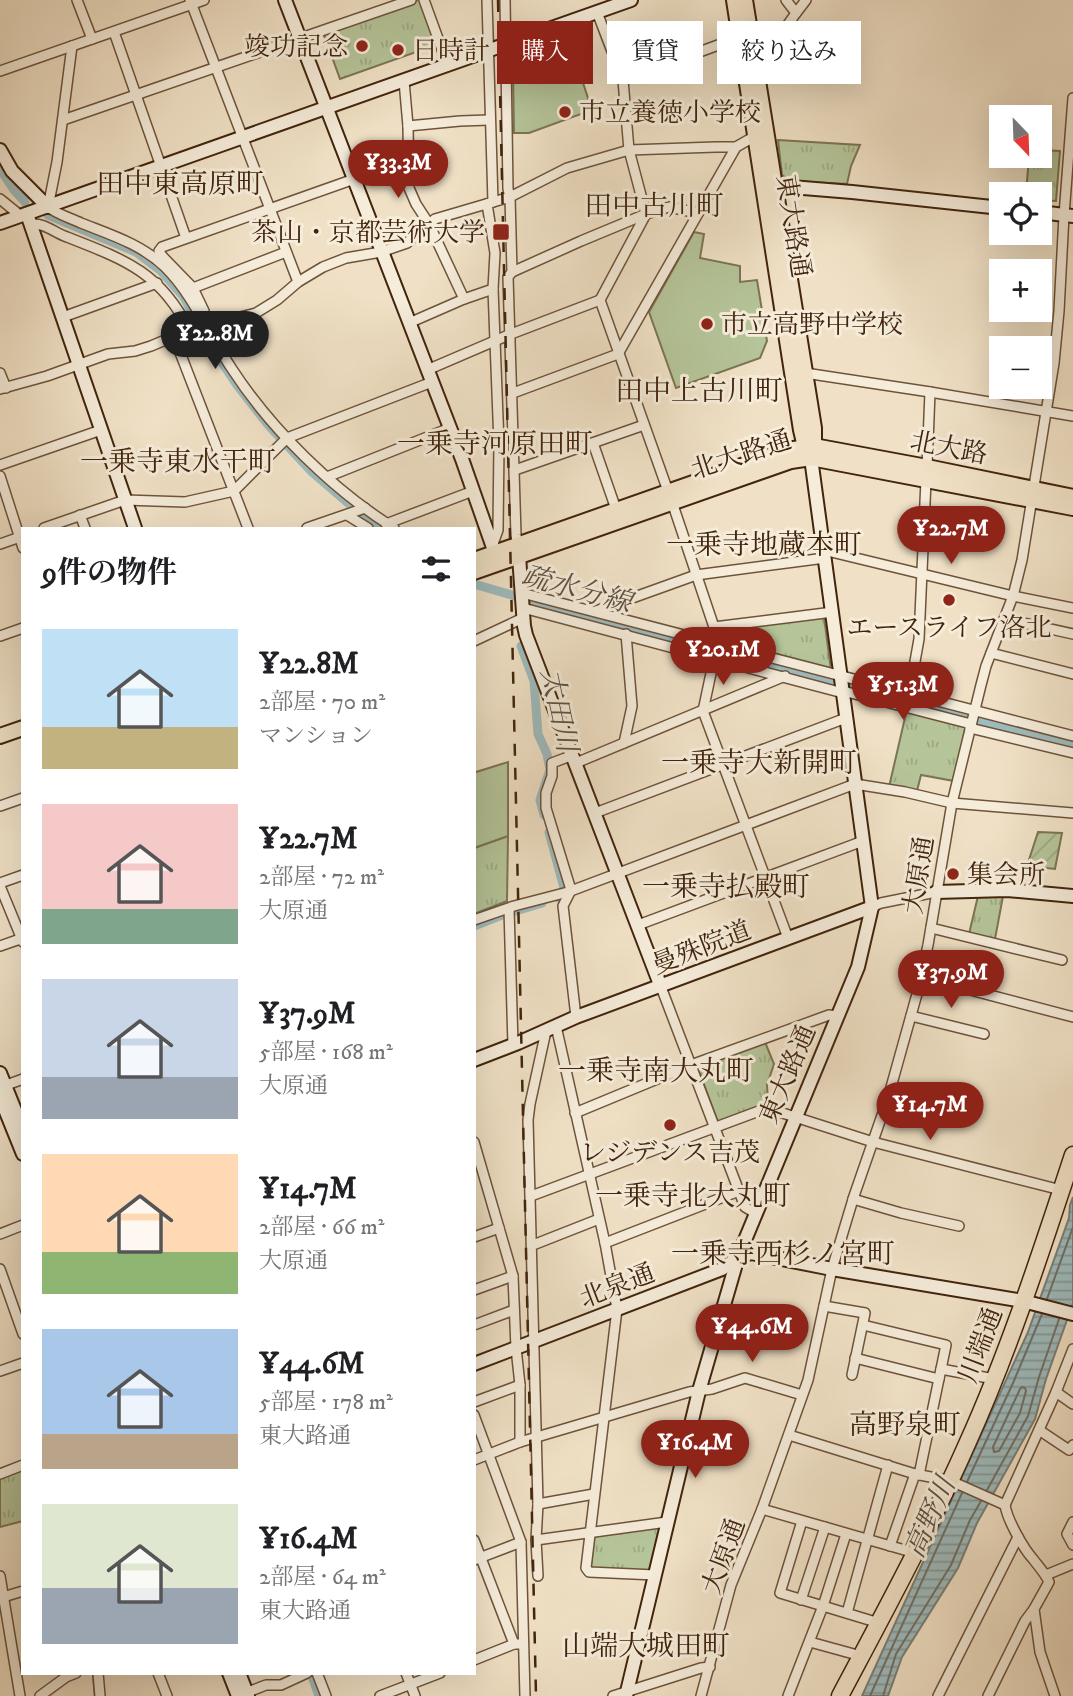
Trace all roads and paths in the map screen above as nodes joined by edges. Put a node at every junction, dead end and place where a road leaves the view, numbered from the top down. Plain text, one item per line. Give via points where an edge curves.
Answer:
1 (77, 0) edge
2 (204, 0) edge
3 (285, 0) edge
4 (411, 0) edge
5 (424, 0) edge
6 (487, 0) edge
7 (505, 0) edge
8 (631, 0) edge
9 (734, 0) edge
10 (746, 0) edge
11 (786, 0) edge
12 (806, 0) edge
13 (191, 2) edge
14 (597, 12) junction
15 (796, 13) junction
16 (505, 21) edge
17 (572, 21) edge
18 (737, 21) edge
19 (749, 21) edge
20 (790, 21) edge
21 (114, 32) junction
22 (92, 38) junction
23 (300, 38) junction
24 (607, 39) edge
25 (72, 46) junction
26 (497, 49) edge
27 (489, 52) junction
28 (447, 66) junction
29 (216, 67) junction
30 (0, 71) edge
31 (404, 81) junction
32 (507, 84) edge
33 (622, 84) edge
34 (750, 84) edge
35 (758, 84) edge
36 (136, 94) junction
37 (1073, 98) edge
38 (327, 109) junction
39 (63, 120) junction
40 (489, 120) junction
41 (408, 126) junction
42 (761, 135) junction
43 (242, 138) junction
44 (736, 147) junction
45 (0, 149) edge
46 (629, 150) junction
47 (408, 160) junction
48 (161, 166) junction
49 (354, 179) junction
50 (770, 190) junction
51 (510, 197) junction
52 (0, 199) edge
53 (490, 203) junction
54 (48, 206) junction
55 (989, 207) edge
56 (270, 209) junction
57 (698, 213) junction
58 (646, 214) junction
59 (1069, 216) edge
60 (26, 219) junction
61 (0, 223) edge
62 (429, 223) junction
63 (186, 238) junction
64 (286, 252) junction
65 (382, 252) junction
66 (512, 272) junction
67 (298, 282) junction
68 (156, 283) junction
69 (192, 288) junction
70 (493, 289) junction
71 (464, 299) junction
72 (600, 300) junction
73 (63, 317) junction
74 (409, 323) junction
75 (200, 327) junction
76 (511, 334) junction
77 (174, 337) junction
78 (495, 341) junction
79 (618, 354) junction
80 (80, 364) junction
81 (0, 373) edge
82 (805, 373) junction
83 (429, 376) junction
84 (3, 389) edge
85 (930, 392) junction
86 (513, 393) junction
87 (1045, 411) junction
88 (1073, 416) edge
89 (644, 425) junction
90 (450, 428) junction
91 (101, 430) junction
92 (285, 440) junction
93 (593, 443) junction
94 (810, 450) junction
95 (0, 465) edge
96 (515, 470) junction
97 (927, 473) junction
98 (0, 476) edge
99 (327, 477) junction
100 (234, 491) junction
101 (473, 491) junction
102 (1032, 494) junction
103 (1073, 497) edge
104 (670, 498) junction
105 (125, 500) junction
106 (1073, 508) edge
107 (357, 511) junction
108 (80, 515) junction
109 (618, 516) junction
110 (390, 526) edge
111 (47, 527) edge
112 (85, 527) edge
113 (135, 527) edge
114 (248, 527) edge
115 (310, 527) edge
116 (367, 527) edge
117 (21, 537) edge
118 (0, 544) edge
119 (519, 550) junction
120 (496, 553) junction
121 (824, 554) junction
122 (476, 559) edge
123 (476, 570) edge
124 (921, 574) junction
125 (696, 575) junction
126 (1013, 596) junction
127 (522, 604) junction
128 (1073, 608) edge
129 (595, 611) junction
130 (833, 612) junction
131 (1005, 619) junction
132 (714, 627) junction
133 (21, 629) edge
134 (626, 634) junction
135 (1073, 634) edge
136 (0, 636) edge
137 (476, 639) edge
138 (717, 645) junction
139 (991, 653) junction
140 (714, 657) junction
141 (1073, 674) edge
142 (785, 676) junction
143 (842, 686) junction
144 (909, 695) junction
145 (703, 711) junction
146 (846, 718) junction
147 (21, 720) edge
148 (972, 720) junction
149 (0, 726) edge
150 (21, 729) edge
151 (0, 736) edge
152 (1073, 736) edge
153 (624, 743) junction
154 (1073, 754) edge
155 (575, 759) junction
156 (722, 765) junction
157 (856, 784) junction
158 (21, 799) edge
159 (951, 803) junction
160 (0, 806) edge
161 (595, 813) junction
162 (1073, 813) edge
163 (745, 826) junction
164 (863, 841) junction
165 (618, 873) junction
166 (21, 876) edge
167 (765, 878) junction
168 (0, 884) edge
169 (566, 892) junction
170 (936, 892) junction
171 (1073, 896) edge
172 (872, 908) junction
173 (509, 912) junction
174 (476, 920) edge
175 (638, 925) junction
176 (930, 928) junction
177 (21, 937) edge
178 (788, 938) junction
179 (21, 940) edge
180 (0, 946) edge
181 (1062, 960) dead end
182 (921, 977) junction
183 (661, 987) junction
184 (838, 1016) junction
185 (911, 1016) junction
186 (576, 1017) junction
187 (1073, 1017) edge
188 (551, 1029) junction
189 (985, 1034) dead end
190 (513, 1045) junction
191 (476, 1059) edge
192 (691, 1065) junction
193 (21, 1080) edge
194 (1, 1086) edge
195 (575, 1114) junction
196 (795, 1116) junction
197 (21, 1126) edge
198 (715, 1128) junction
199 (873, 1142) junction
200 (21, 1148) edge
201 (476, 1149) edge
202 (1073, 1155) edge
203 (589, 1175) junction
204 (1061, 1190) junction
205 (739, 1191) junction
206 (531, 1196) junction
207 (853, 1199) junction
208 (755, 1213) junction
209 (599, 1219) junction
210 (21, 1226) edge
211 (960, 1226) dead end
212 (499, 1228) junction
213 (0, 1234) edge
214 (476, 1236) edge
215 (604, 1243) junction
216 (533, 1245) junction
217 (738, 1256) junction
218 (0, 1269) edge
219 (832, 1269) junction
220 (513, 1276) junction
221 (476, 1289) edge
222 (1028, 1302) junction
223 (824, 1306) junction
224 (617, 1309) junction
225 (514, 1310) junction
226 (1073, 1314) edge
227 (476, 1324) edge
228 (863, 1325) junction
229 (21, 1328) edge
230 (533, 1341) junction
231 (516, 1348) junction
232 (1073, 1349) edge
233 (855, 1358) junction
234 (476, 1363) edge
235 (21, 1364) edge
236 (0, 1371) edge
237 (940, 1374) junction
238 (852, 1375) dead end
239 (994, 1378) junction
240 (520, 1385) junction
241 (699, 1391) junction
242 (1056, 1392) junction
243 (802, 1395) junction
244 (476, 1401) edge
245 (1073, 1404) edge
246 (604, 1418) junction
247 (476, 1420) edge
248 (1039, 1430) junction
249 (789, 1435) junction
250 (535, 1438) junction
251 (520, 1442) junction
252 (1073, 1445) edge
253 (489, 1454) junction
254 (476, 1459) edge
255 (888, 1465) junction
256 (21, 1466) edge
257 (0, 1474) edge
258 (917, 1475) junction
259 (954, 1483) junction
260 (594, 1494) junction
261 (538, 1504) junction
262 (1003, 1504) junction
263 (762, 1509) junction
264 (802, 1521) junction
265 (667, 1522) junction
266 (1073, 1522) edge
267 (825, 1527) junction
268 (590, 1532) junction
269 (846, 1534) junction
270 (1018, 1537) junction
271 (867, 1539) junction
272 (536, 1540) junction
273 (521, 1542) junction
274 (1073, 1545) edge
275 (890, 1546) junction
276 (915, 1553) junction
277 (477, 1559) edge
278 (1073, 1564) edge
279 (655, 1575) junction
280 (1046, 1575) junction
281 (0, 1576) edge
282 (538, 1576) dead end
283 (21, 1592) edge
284 (2, 1597) edge
285 (802, 1600) junction
286 (823, 1606) junction
287 (1034, 1609) junction
288 (847, 1613) junction
289 (879, 1623) junction
290 (810, 1642) junction
291 (518, 1644) junction
292 (861, 1656) junction
293 (476, 1659) edge
294 (710, 1667) junction
295 (71, 1675) edge
296 (98, 1675) edge
297 (159, 1675) edge
298 (230, 1675) edge
299 (239, 1675) edge
300 (303, 1675) edge
301 (318, 1675) edge
302 (407, 1675) edge
303 (435, 1675) edge
304 (410, 1684) junction
305 (626, 1694) edge
306 (243, 1695) edge
307 (20, 1696) edge
308 (40, 1696) edge
309 (100, 1696) edge
310 (167, 1696) edge
311 (326, 1696) edge
312 (380, 1696) edge
313 (415, 1696) edge
314 (524, 1696) edge
315 (613, 1696) edge
316 (701, 1696) edge
317 (788, 1696) edge
318 (841, 1696) edge
319 (938, 1696) edge
320 (988, 1696) edge
321 (1055, 1696) edge

1 - 22 street
2 - 13 street
3 - 23 street
4 - 23 street
5 - 28 street
6 - 27 street
7 - 16 street
8 - 14 street
9 - 18 main road, 東大路通
10 - 19 main road, 東大路通
11 - 15 street
12 - 15 street
13 - 21 street
13 - 29 street
14 - 17 street
14 - 24 street
15 - 20 street
21 - 22 street
21 - 36 street
22 - 25 street
23 - 29 street
23 - 38 street
25 - 30 street
25 - 39 street
26 - 27 street
27 - 28 street
27 - 40 street
28 - 31 street
29 - 36 street
29 - 43 street
31 - 38 street
31 - 41 street
32 - 51 street
33 - 46 street
34 - 42 main road, 東大路通
35 - 42 main road, 東大路通
36 - 39 street
36 - 48 street
37 - 59 street, 大原通
38 - 43 street
38 - 49 street
39 - 54 street
40 - 41 street
40 - 53 street
41 - 47 street
42 - 44 street
42 - 50 main road, 東大路通
43 - 48 street
43 - 56 street
44 - 46 street
44 - 57 street
45 - 54 street via 12,171
46 - 51 street via 567,168
46 - 58 street
47 - 49 street
47 - 62 street via 409,188
48 - 54 street
48 - 63 street
49 - 56 street
49 - 65 street
50 - 55 street via 791,187
50 - 82 main road, 東大路通
50 - 94 main road, 東大路通
51 - 53 street
51 - 66 street
52 - 60 street
53 - 62 street
53 - 70 street
54 - 60 street
54 - 75 street via 149,253 176,280
56 - 63 street
56 - 64 street
57 - 58 street via 669,207
57 - 79 street
58 - 66 street
58 - 72 street
59 - 87 street, 大原通
60 - 61 street
60 - 68 street via 118,258
60 - 73 street
62 - 65 street via 407,243
62 - 71 street
63 - 69 street via 159,251
64 - 67 street
64 - 69 street
65 - 67 street via 346,258
65 - 74 street
66 - 76 street via 508,277
67 - 75 street via 256,313
68 - 73 street
68 - 75 street
69 - 75 street via 206,316
70 - 71 street
70 - 78 street
71 - 74 street
72 - 76 street
72 - 79 street
73 - 80 street
74 - 83 street
75 - 77 street
75 - 92 street
76 - 78 street
76 - 86 street
77 - 80 street
77 - 100 street
78 - 83 street
78 - 120 street via 499,444
79 - 86 street
79 - 89 street
80 - 84 street
80 - 91 street
81 - 84 street
82 - 85 street
82 - 94 main road, 東大路通 via 814,428
83 - 90 street
83 - 92 street
85 - 87 street
85 - 97 street
86 - 96 street
87 - 88 street
87 - 102 street, 大原通
89 - 93 street
89 - 104 street
90 - 99 street
90 - 101 street
91 - 95 street
91 - 105 street
92 - 99 street
92 - 100 street
93 - 96 street
93 - 109 street
94 - 97 main road, 北大路通
94 - 104 main road, 北大路通 via 791,461
94 - 121 street, 東大路通
96 - 119 street
97 - 102 main road, 北大路通
97 - 124 street
98 - 117 street
99 - 107 street
100 - 105 street via 186,502
100 - 114 street
101 - 110 street
101 - 120 street
102 - 103 main road
102 - 106 main road, 北大路通
102 - 126 street, 大原通
104 - 109 main road, 北大路通
104 - 125 street
105 - 108 street
105 - 113 street
107 - 110 street
107 - 115 street
107 - 116 street
108 - 111 street
108 - 112 street
109 - 119 main road, 北大路通
117 - 118 street
119 - 120 main road, 北大路通
119 - 127 street
120 - 122 main road, 北大路通
120 - 123 main road, 北大路通
121 - 124 street
121 - 125 street
121 - 130 street, 東大路通
124 - 126 street
124 - 144 street via 919,639
125 - 129 street
125 - 132 street
126 - 128 street
126 - 131 street, 大原通
127 - 129 street
127 - 134 street
127 - 137 street
127 - 155 street via 526,635
129 - 138 street
130 - 132 street
130 - 143 street, 東大路通
131 - 135 street
131 - 139 street, 大原通
132 - 138 street
133 - 136 street
134 - 140 street
134 - 153 street via 632,706
138 - 140 street
138 - 143 street
139 - 141 street
139 - 148 street, 大原通
140 - 142 street
140 - 145 street
142 - 143 street
142 - 145 street
143 - 144 street
143 - 146 street, 東大路通
143 - 148 street
144 - 148 street
145 - 153 street
145 - 156 street
146 - 156 street
146 - 157 street, 東大路通
147 - 149 main road
148 - 152 street
148 - 154 street
148 - 159 street, 大原通
150 - 151 main road
153 - 155 street
155 - 161 street
155 - 169 street via 552,763 546,793
156 - 161 street
156 - 163 street
157 - 159 street
157 - 163 street
157 - 164 street, 東大路通
158 - 160 street
159 - 162 street
159 - 170 street, 大原通
161 - 165 street
163 - 165 street
163 - 167 street
164 - 167 street
164 - 172 street, 東大路通
165 - 169 street
165 - 175 street
166 - 168 street
167 - 175 street
167 - 178 street
168 - 177 street
169 - 173 street
169 - 186 street via 563,906
170 - 171 street, 曼殊院道 via 1007,890
170 - 172 street, 曼殊院道
170 - 176 street, 大原通
172 - 178 street, 曼殊院道
172 - 184 street, 東大路通 via 858,967
173 - 174 street
173 - 190 street
175 - 183 street
176 - 181 street
176 - 182 street, 大原通
178 - 183 street, 曼殊院道
179 - 180 street
182 - 185 street, 大原通
182 - 187 street
183 - 186 street, 曼殊院道
183 - 192 street
184 - 192 street via 829,1015
184 - 196 street, 東大路通
185 - 189 street
185 - 199 street, 大原通
186 - 188 street, 曼殊院道
188 - 190 street, 曼殊院道
188 - 195 street
188 - 206 street via 528,1120
190 - 191 street, 曼殊院道
192 - 195 street
192 - 198 street
193 - 194 street
194 - 197 street
194 - 200 street
195 - 203 street
196 - 198 street via 767,1108
196 - 199 street
196 - 208 street, 東大路通
198 - 203 street
198 - 205 street
199 - 204 street
199 - 207 street, 大原通
201 - 212 street
202 - 204 highway, 川端通
203 - 206 street
203 - 209 street
204 - 222 highway, 川端通
205 - 208 street via 745,1207
205 - 215 street
206 - 216 street
207 - 211 street
207 - 219 street, 大原通
208 - 217 street, 東大路通
209 - 215 street
209 - 216 street
210 - 213 street
212 - 214 street
212 - 220 street
215 - 224 street
216 - 230 street
217 - 219 street via 751,1253
217 - 224 street, 北泉通 via 722,1269
217 - 241 street, 東大路通
218 - 229 street
219 - 222 street
219 - 223 street, 大原通
220 - 221 street
220 - 225 street
222 - 226 street
222 - 239 highway, 川端通
223 - 228 street via 865,1313
223 - 243 street, 大原通
224 - 230 street, 北泉通
224 - 246 street
225 - 227 street
225 - 231 street
228 - 233 street
228 - 237 street via 946,1345
230 - 231 street, 北泉通
230 - 250 street
231 - 234 street, 北泉通
231 - 240 street
232 - 242 street
233 - 237 street
233 - 238 street
235 - 236 street
237 - 239 street
237 - 258 street
239 - 259 highway, 川端通
240 - 244 street
240 - 251 street
241 - 243 street via 745,1378
241 - 246 street
241 - 265 street, 東大路通
242 - 245 street
242 - 248 street
243 - 249 street, 大原通
246 - 250 street
246 - 260 street
247 - 253 street
248 - 252 street via 1069,1450
248 - 262 street
249 - 255 street
249 - 263 street, 大原通
250 - 251 street
250 - 261 street
251 - 253 street
253 - 254 street
253 - 273 street
255 - 258 street
255 - 271 street
256 - 257 street
258 - 259 street
258 - 275 street
259 - 262 street
259 - 276 highway, 川端通
260 - 261 street
260 - 268 street
261 - 272 street
262 - 270 street
263 - 264 street
263 - 294 street, 大原通 via 732,1585
264 - 267 street
264 - 285 street via 780,1593
265 - 268 street
265 - 279 street, 東大路通
266 - 274 street via 1067,1534
267 - 269 street
267 - 285 street
268 - 272 street
268 - 279 street via 589,1572
269 - 271 street
269 - 286 street
270 - 280 street
270 - 319 street
271 - 275 street
271 - 288 street
272 - 282 street
273 - 277 street
273 - 291 street
275 - 276 street
276 - 289 highway, 川端通
277 - 291 street
278 - 280 street
279 - 305 street, 東大路通
280 - 287 street via 1049,1582
281 - 284 street
283 - 284 street
284 - 307 street
285 - 286 street
286 - 288 street
286 - 290 street
287 - 320 street
287 - 321 street via 1040,1652
288 - 289 street
289 - 292 highway, 川端通
290 - 292 street
290 - 317 street
291 - 293 street
291 - 314 street
292 - 318 highway, 川端通
294 - 305 street
294 - 316 street, 大原通
295 - 308 street
296 - 309 street
297 - 310 street
298 - 306 street
299 - 306 street
300 - 306 street
301 - 311 street
302 - 304 street
303 - 304 street
304 - 312 street
304 - 313 street
305 - 315 street

